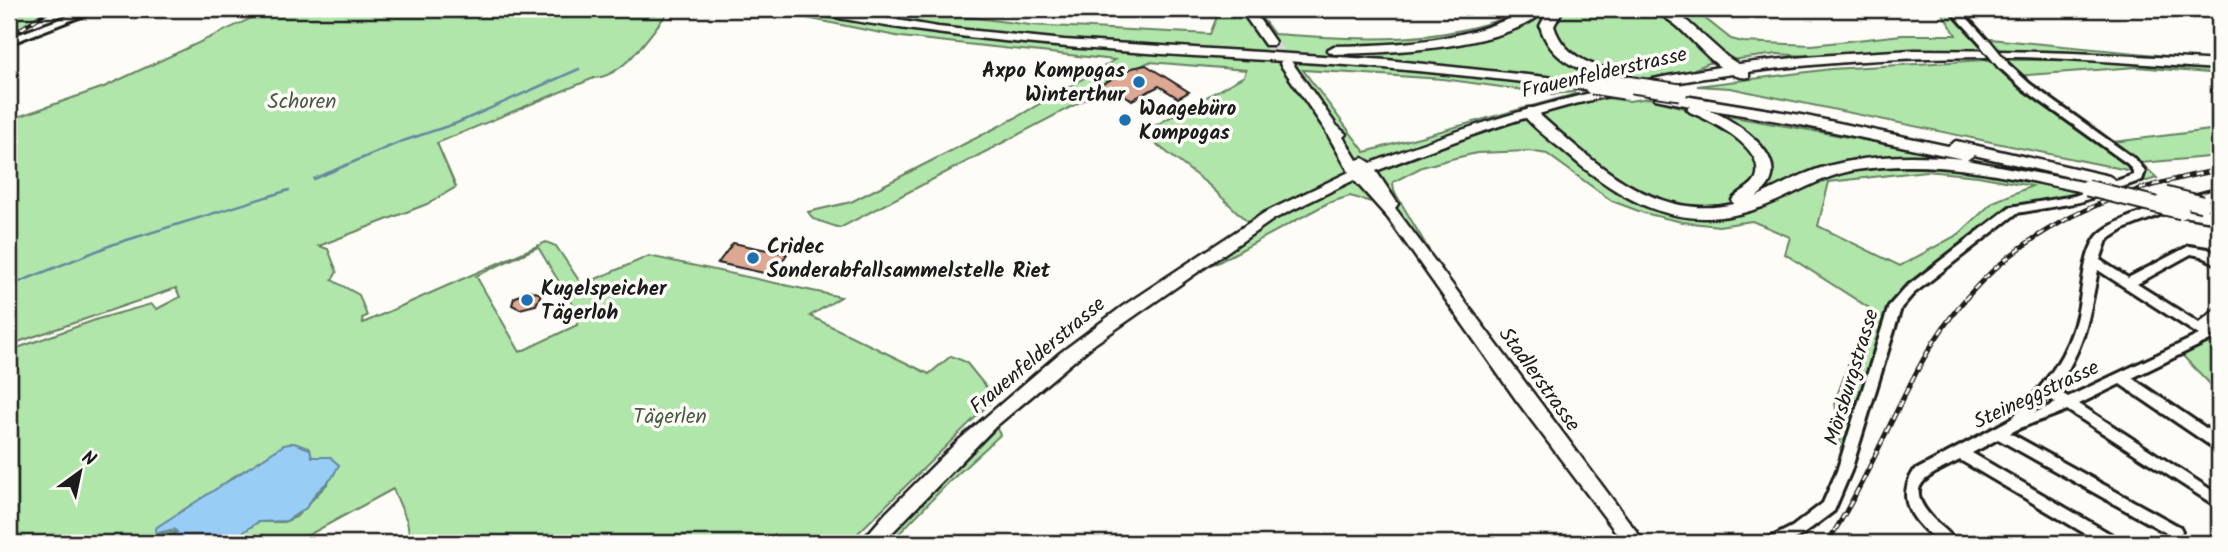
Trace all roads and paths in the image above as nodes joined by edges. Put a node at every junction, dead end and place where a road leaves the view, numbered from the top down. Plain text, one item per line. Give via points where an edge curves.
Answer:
1 (95, 9) edge
2 (812, 9) edge
3 (844, 9) edge
4 (1246, 9) edge
5 (1540, 9) edge
6 (1556, 9) edge
7 (1661, 9) edge
8 (1672, 9) edge
9 (1954, 9) edge
10 (9, 41) edge
11 (1269, 41) tunnel mouth
12 (1986, 49) junction
13 (1285, 58) junction
14 (2219, 65) edge
15 (1739, 70) junction
16 (1619, 80) junction
17 (1655, 97) junction
18 (1537, 115) junction
19 (1365, 175) junction
20 (2097, 185) junction
21 (2219, 193) edge
22 (2190, 208) junction
23 (2219, 209) edge
24 (1393, 215) joint
25 (2219, 217) edge
26 (1254, 229) joint
27 (1411, 239) joint
28 (2219, 261) edge
29 (2095, 263) junction
30 (2127, 284) junction
31 (2219, 313) edge
32 (2219, 327) edge
33 (2206, 333) junction
34 (2121, 378) junction
35 (2047, 390) junction
36 (2067, 404) junction
37 (2016, 423) junction
38 (1999, 433) junction
39 (2219, 444) edge
40 (1960, 453) junction
41 (2219, 502) edge
42 (2175, 531) dead end
43 (870, 543) edge
44 (1635, 543) edge
45 (1773, 543) edge
46 (1949, 543) edge
47 (2114, 543) edge

1 - 10 street
2 - 17 highway, bridge via 1027,42 1393,65
3 - 13 highway via 1048,37
4 - 11 main road
5 - 13 highway via 1500,30 1447,44
6 - 16 highway via 1547,26 1558,48 1584,66
7 - 15 highway via 1690,27
8 - 15 highway via 1694,23
9 - 12 street, Mörsburgstrasse
12 - 14 main road, Frauenfelderstrasse
12 - 15 main road, Frauenfelderstrasse
12 - 45 street, Mörsburgstrasse, bridge via 2026,86 2132,162 2138,177 2076,199 2014,210 1909,291 1895,306 1829,507
13 - 16 highway via 1457,64
13 - 19 main road
15 - 18 main road, Frauenfelderstrasse via 1627,88
16 - 20 highway, bridge via 1927,139
17 - 18 highway via 1700,111 1743,134 1763,161 1759,187 1748,197 1721,205 1691,206 1658,199 1620,182
17 - 20 highway via 1823,125
18 - 19 main road, Frauenfelderstrasse
18 - 20 highway via 1622,190 1657,205 1693,212 1741,209 1823,172 1886,161 1962,164
19 - 24 main road via 1391,204
19 - 26 main road, Frauenfelderstrasse via 1274,224
20 - 22 highway, bridge
20 - 22 highway, bridge
21 - 29 street via 2116,228 2100,242
22 - 23 highway
22 - 25 highway
24 - 27 main road
26 - 43 main road, Frauenfelderstrasse via 1149,295 1063,359 947,463
27 - 44 main road, Stadlerstrasse
28 - 30 street via 2189,250
29 - 30 street
29 - 35 street via 2076,344
30 - 33 street
31 - 33 street via 2205,324
32 - 33 street, Steineggstrasse
33 - 34 street, Steineggstrasse
34 - 36 street, Steineggstrasse
34 - 39 street
35 - 36 street
35 - 37 street
36 - 37 street, Steineggstrasse
36 - 41 street
37 - 38 street, Steineggstrasse
38 - 40 street, Steineggstrasse
38 - 42 street
40 - 46 street, Steineggstrasse via 1922,472 1913,482 1912,500 1928,524
40 - 47 street

